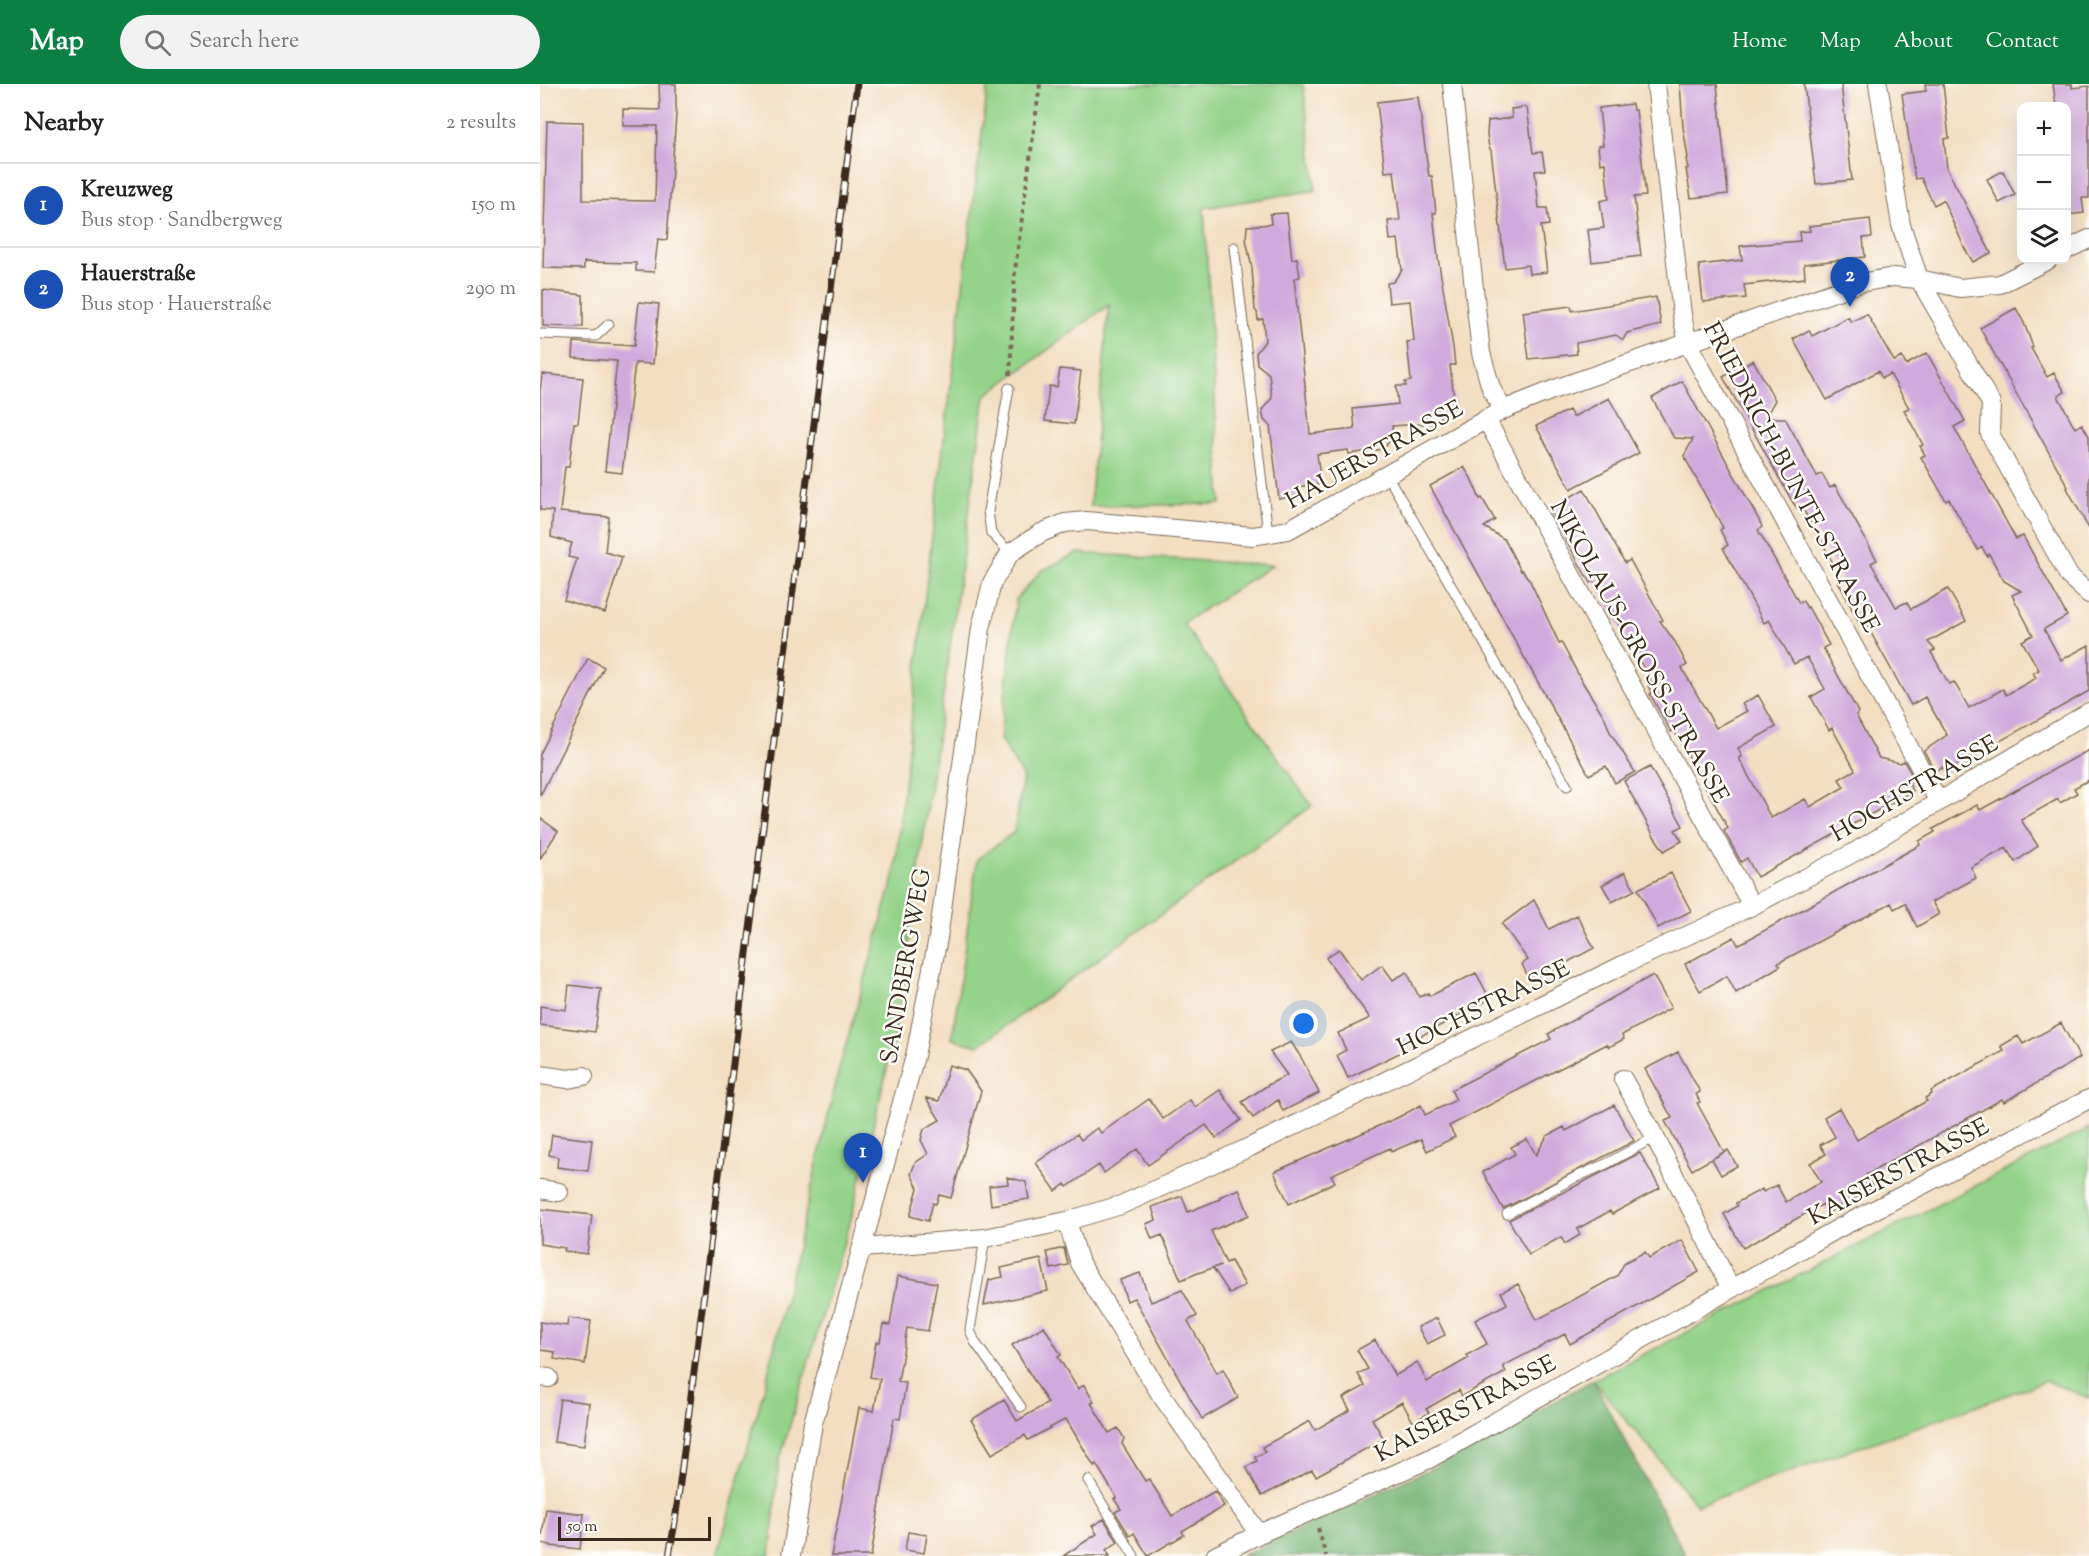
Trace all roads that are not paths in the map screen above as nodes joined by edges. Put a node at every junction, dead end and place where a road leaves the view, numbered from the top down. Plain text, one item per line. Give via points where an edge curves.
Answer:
1 (1452, 84) edge
2 (1656, 84) edge
3 (1878, 84) edge
4 (2089, 239) edge
5 (1234, 247) dead end
6 (2071, 248) edge
7 (2040, 264) edge
8 (1919, 279) junction
9 (609, 324) dead end
10 (540, 334) edge
11 (1688, 344) junction
12 (1009, 388) road end
13 (1503, 410) junction
14 (1486, 419) junction
15 (1387, 475) junction
16 (1268, 534) junction
17 (1010, 553) junction
18 (2089, 594) edge
19 (2089, 712) edge
20 (1567, 786) dead end
21 (1939, 802) junction
22 (1752, 906) junction
23 (540, 1075) edge
24 (584, 1076) dead end
25 (1623, 1078) dead end
26 (2089, 1099) edge
27 (1655, 1137) junction
28 (540, 1189) edge
29 (559, 1192) dead end
30 (1507, 1214) dead end
31 (1067, 1221) junction
32 (985, 1238) junction
33 (863, 1248) junction
34 (1731, 1289) junction
35 (1021, 1407) dead end
36 (1088, 1480) dead end
37 (1259, 1534) junction
38 (791, 1556) edge
39 (1134, 1556) edge
40 (1215, 1556) edge

1 - 13 street via 1481,353 1491,388
2 - 11 street, FRIEDRICH-BUNTE-STRASSE
3 - 8 street via 1901,225
4 - 6 street
5 - 16 lane, HAUERSTRASSE
7 - 8 street, HAUERSTRASSE via 2000,284 1960,288
8 - 11 street, HAUERSTRASSE via 1893,277 1860,283
8 - 18 street via 1991,403 1990,434 2068,576
9 - 10 lane via 596,336
11 - 13 street, HAUERSTRASSE
11 - 21 street, FRIEDRICH-BUNTE-STRASSE
12 - 17 lane via 988,511 991,533
13 - 14 street, HAUERSTRASSE
14 - 15 street, HAUERSTRASSE
14 - 22 street, NIKOLAUS-GROSS-STRASSE
15 - 16 street, HAUERSTRASSE via 1288,530
15 - 20 lane
16 - 17 street, HAUERSTRASSE via 1224,534 1087,521 1065,523
17 - 33 street, SANDBERGWEG via 992,583 981,628 938,938 915,1056
19 - 21 street, HOCHSTRASSE
21 - 22 street, HOCHSTRASSE
22 - 31 street, HOCHSTRASSE via 1250,1147 1121,1205
23 - 24 street via 568,1079
25 - 27 street
26 - 34 street, KAISERSTRASSE via 1839,1228
27 - 30 lane
27 - 34 street
28 - 29 street
31 - 32 street, HOCHSTRASSE
31 - 37 street via 1080,1263 1092,1283 1161,1395
32 - 33 street, HOCHSTRASSE
32 - 35 lane via 970,1330
33 - 38 street, SANDBERGWEG via 813,1422
34 - 37 street, KAISERSTRASSE via 1429,1459
36 - 39 lane
37 - 40 street, KAISERSTRASSE

